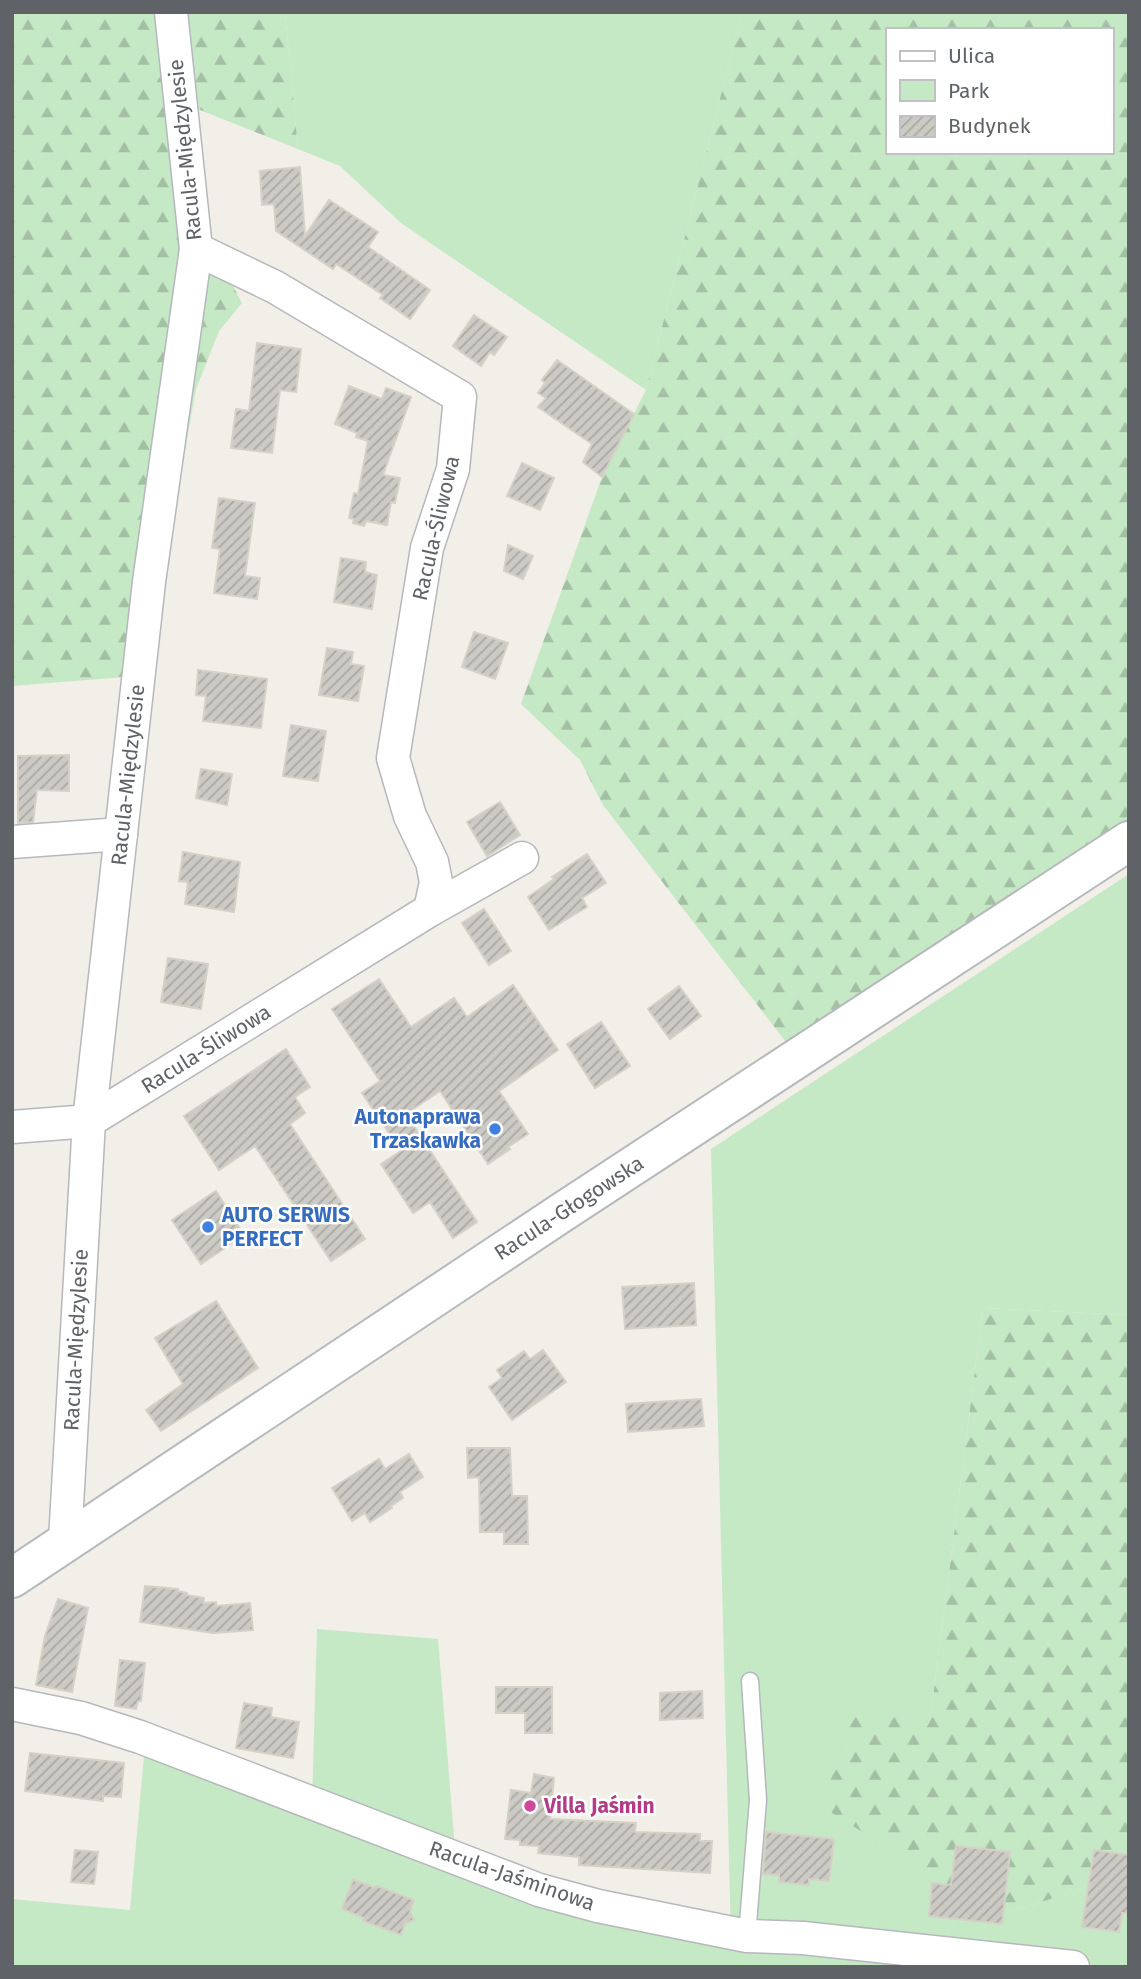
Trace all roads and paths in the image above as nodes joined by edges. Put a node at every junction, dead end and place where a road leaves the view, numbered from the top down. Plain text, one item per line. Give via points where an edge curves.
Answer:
1 (171, 12) edge
2 (196, 249) junction
3 (121, 834) junction
4 (1129, 841) edge
5 (12, 842) edge
6 (522, 858) dead end
7 (430, 910) junction
8 (89, 1121) junction
9 (12, 1127) edge
10 (65, 1541) junction
11 (12, 1577) edge
12 (750, 1681) dead end
13 (12, 1704) edge
14 (747, 1936) junction
15 (1073, 1967) edge

1 - 2 street, Racula-Międzylesie
2 - 3 street, Racula-Międzylesie via 149,582
2 - 7 street, Racula-Śliwowa via 275,287 460,397 453,469 427,548 393,758 410,816 432,862 436,882
3 - 5 street
3 - 8 street, Racula-Międzylesie
4 - 10 street, Racula-Głogowska
6 - 7 street, Racula-Śliwowa
7 - 8 street, Racula-Śliwowa
8 - 9 street
8 - 10 street, Racula-Międzylesie
10 - 11 street, Racula-Głogowska
12 - 14 lane via 758,1800
13 - 14 street, Racula-Jaśminowa via 81,1718 139,1737 539,1890
14 - 15 street, Racula-Jaśminowa

